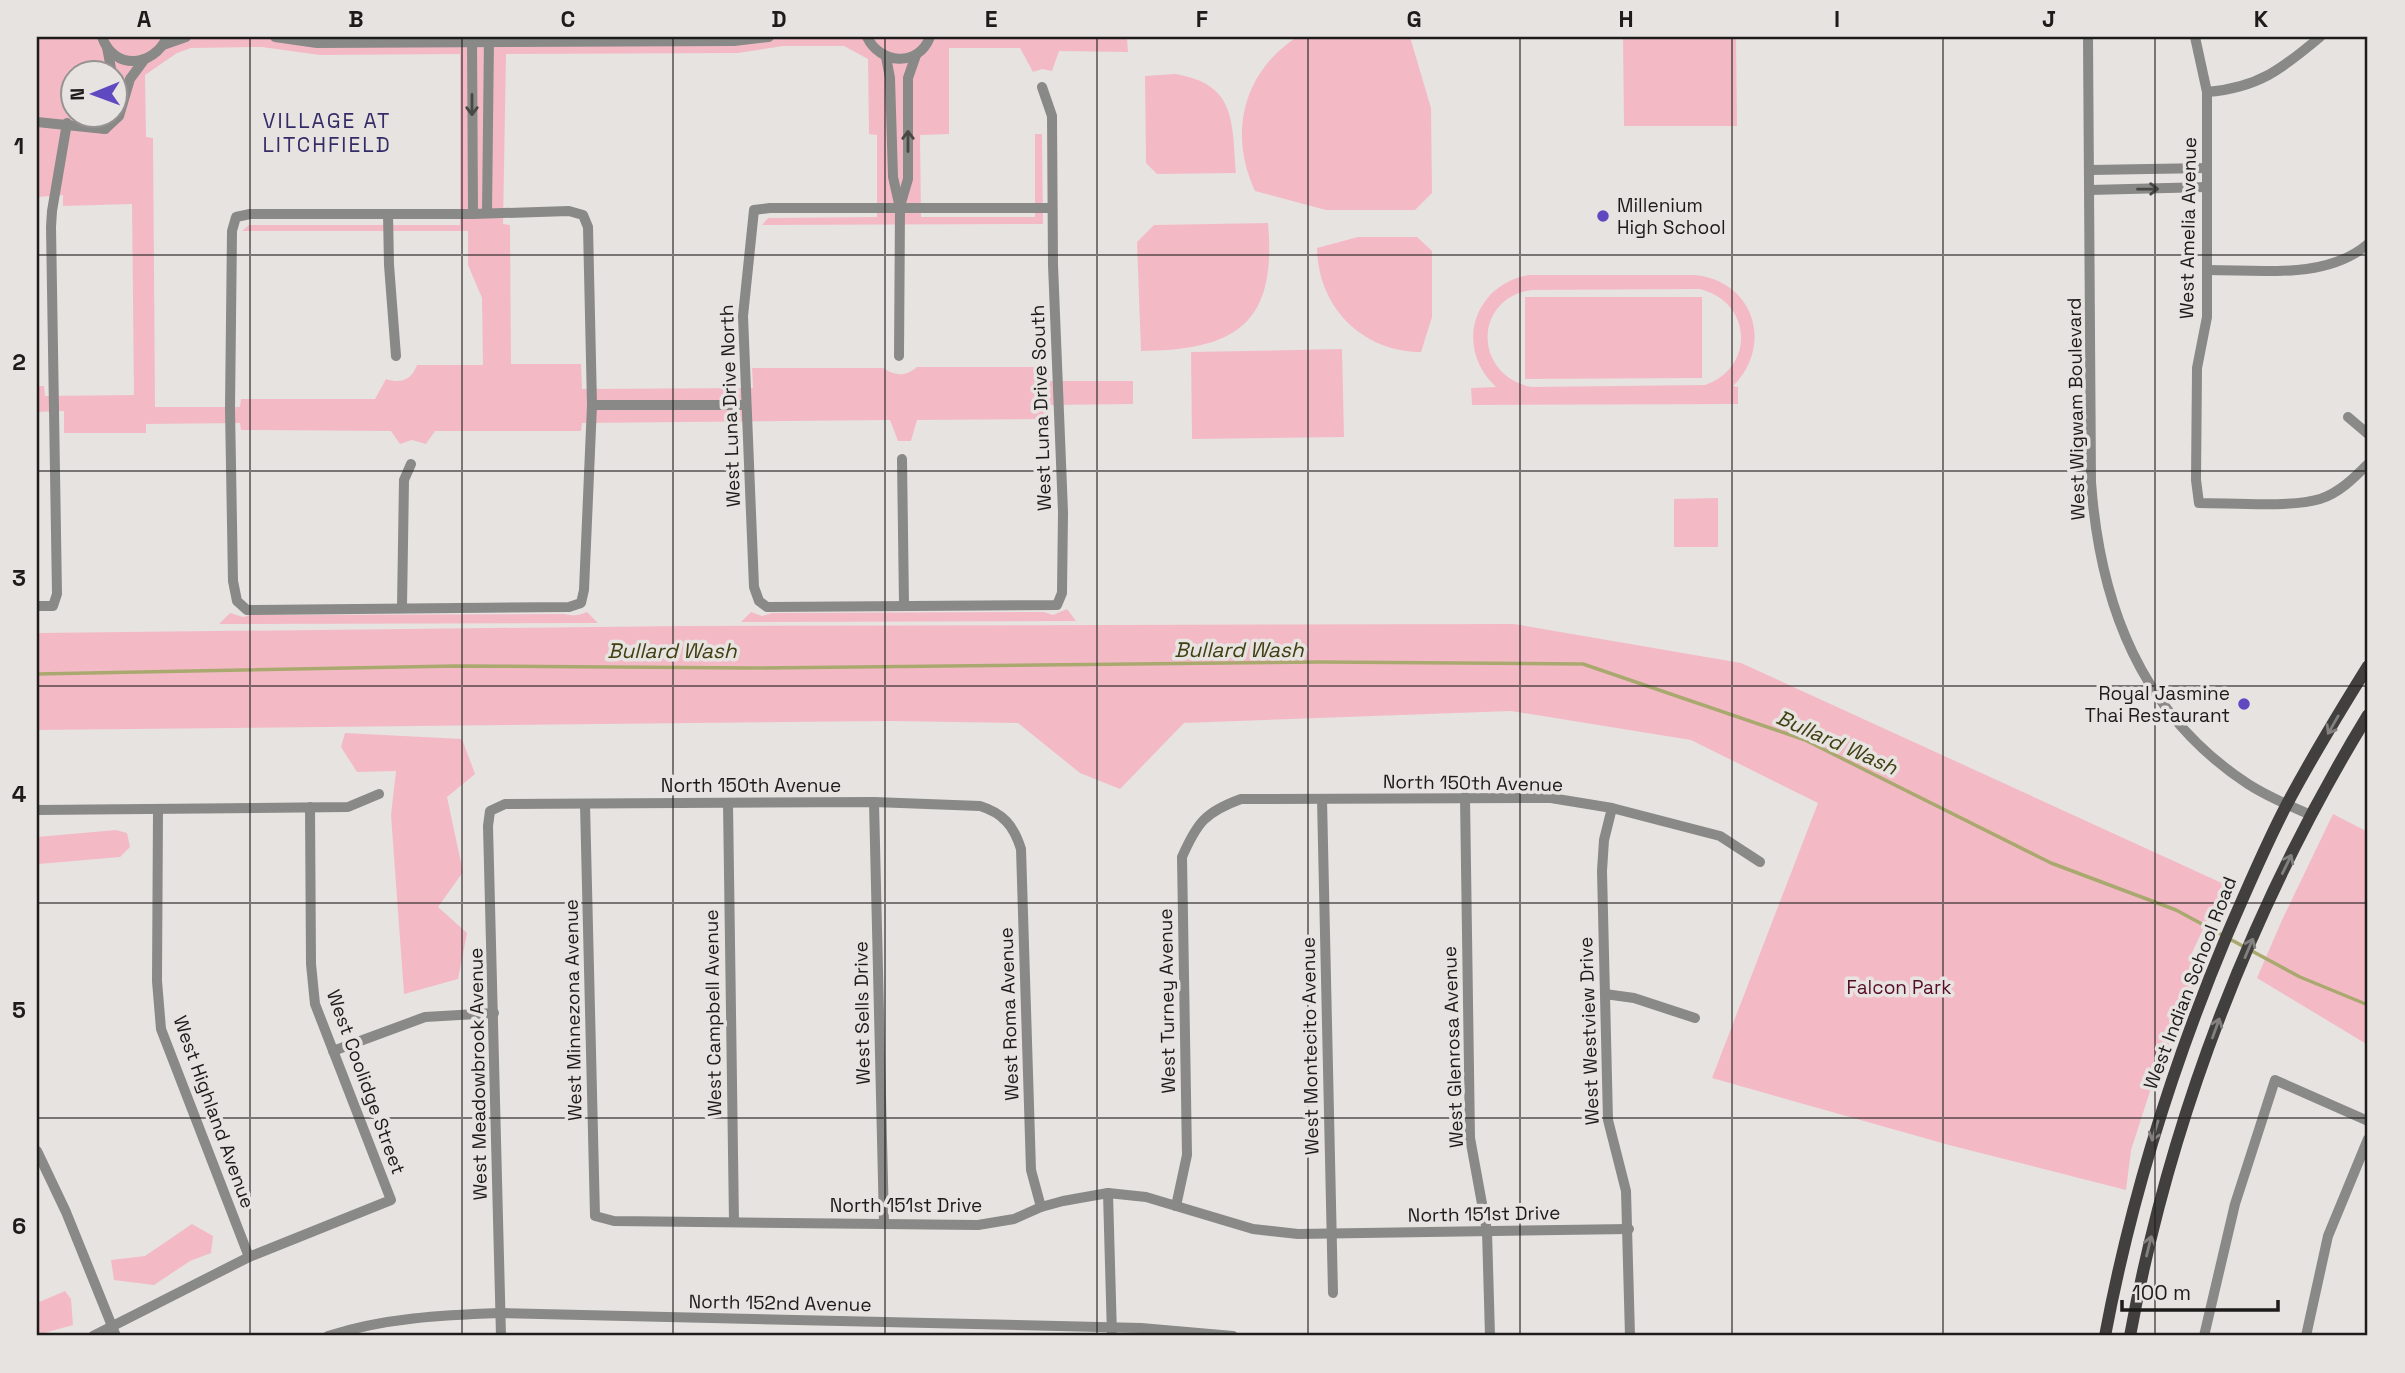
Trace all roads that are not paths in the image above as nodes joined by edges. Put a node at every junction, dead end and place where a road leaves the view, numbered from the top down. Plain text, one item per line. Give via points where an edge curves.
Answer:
1 (186, 37) edge
2 (275, 37) edge
3 (769, 37) edge
4 (855, 37) edge
5 (930, 37) edge
6 (2088, 37) edge
7 (2195, 37) edge
8 (2320, 37) edge
9 (472, 39) edge
10 (489, 39) edge
11 (610, 39) edge
12 (706, 39) edge
13 (103, 40) edge
14 (353, 40) edge
15 (165, 41) edge
16 (869, 41) edge
17 (916, 55) junction
18 (886, 57) junction
19 (109, 60) edge
20 (144, 60) junction
21 (130, 79) edge
22 (1042, 87) dead end
23 (2207, 92) junction
24 (37, 122) edge
25 (60, 123) edge
26 (66, 130) edge
27 (2207, 169) junction
28 (2090, 170) junction
29 (2207, 187) junction
30 (2090, 190) junction
31 (900, 208) junction
32 (1052, 208) junction
33 (487, 213) junction
34 (388, 214) junction
35 (473, 214) junction
36 (2368, 244) edge
37 (2208, 270) junction
38 (396, 356) dead end
39 (899, 356) dead end
40 (592, 405) junction
41 (745, 405) junction
42 (2348, 417) dead end
43 (2368, 434) edge
44 (902, 458) dead end
45 (411, 464) dead end
46 (2368, 464) edge
47 (904, 605) junction
48 (37, 606) edge
49 (402, 608) junction
50 (2368, 666) edge
51 (2368, 715) edge
52 (379, 794) dead end
53 (1465, 797) junction
54 (1322, 799) junction
55 (874, 802) junction
56 (727, 803) junction
57 (585, 804) junction
58 (2287, 804) junction
59 (310, 807) junction
60 (1217, 807) joint
61 (1612, 808) junction
62 (158, 809) junction
63 (37, 810) edge
64 (490, 811) joint
65 (2311, 815) junction
66 (1009, 822) joint
67 (1759, 862) dead end
68 (1605, 993) junction
69 (494, 1013) junction
70 (1695, 1018) dead end
71 (333, 1051) junction
72 (2368, 1121) edge
73 (2368, 1139) edge
74 (37, 1151) edge
75 (1108, 1193) junction
76 (1176, 1206) junction
77 (1041, 1207) junction
78 (595, 1216) joint
79 (734, 1222) junction
80 (884, 1223) junction
81 (1629, 1228) junction
82 (1487, 1231) junction
83 (1332, 1234) junction
84 (249, 1257) junction
85 (1333, 1293) dead end
86 (500, 1313) junction
87 (115, 1331) edge
88 (1112, 1332) edge
89 (93, 1336) edge
90 (328, 1336) edge
91 (500, 1336) edge
92 (1233, 1336) edge
93 (1490, 1336) edge
94 (1630, 1336) edge
95 (2105, 1336) edge
96 (2130, 1336) edge
97 (2204, 1336) edge
98 (2306, 1336) edge

1 - 15 street
2 - 14 street via 317,43
3 - 12 street
4 - 16 street
5 - 17 street
6 - 28 street, West Wigwam Boulevard
7 - 23 street, West Amelia Avenue
8 - 23 street via 2259,82
9 - 10 street
9 - 14 street
9 -> 35 street
10 - 11 street
10 - 33 street
11 - 12 street
13 - 19 street
13 - 20 street via 123,59
15 - 20 street
16 - 18 street
17 - 18 street
31 -> 17 street via 908,179 908,78
18 - 31 street via 893,177
20 - 21 street
22 - 32 street, West Luna Drive South via 1052,116
23 - 27 street, West Amelia Avenue
24 - 25 street
26 - 48 street via 51,227 57,594 52,606
27 - 28 street
27 - 29 street, West Amelia Avenue
28 - 30 street, West Wigwam Boulevard
30 -> 29 street
29 - 37 street, West Amelia Avenue
30 - 58 street, West Wigwam Boulevard via 2091,482 2100,554 2112,602 2134,658 2179,726 2215,761 2250,786
31 - 32 street
31 - 39 street
31 - 41 street, West Luna Drive North via 754,210 743,316
32 - 47 street, West Luna Drive South via 1062,593 1057,605
33 - 35 street
33 - 40 street via 569,211 583,215 588,228
34 - 35 street
34 - 38 street
34 - 49 street via 236,217 232,231 230,409 233,582 237,601 247,610
36 - 37 street via 2355,256 2323,267
37 - 46 street, West Amelia Avenue via 2207,317 2197,368 2199,503 2320,499 2347,485
40 - 41 street
40 - 49 street via 581,603 569,607
41 - 47 street, West Luna Drive North via 754,587 759,601 766,607
42 - 43 street
44 - 47 street
45 - 49 street via 404,480
50 -> 58 main road, West Indian School Road
51 - 65 main road, West Indian School Road
52 - 59 street via 348,807
53 - 54 street, North 150th Avenue
53 - 61 street, North 150th Avenue via 1551,798
53 - 82 street, West Glenrosa Avenue via 1470,1138
54 - 60 street, North 150th Avenue via 1241,799
54 - 83 street, West Montecito Avenue
55 - 56 street, North 150th Avenue
55 - 66 street, North 150th Avenue via 980,806
55 - 80 street, West Sells Drive
56 - 57 street, North 150th Avenue
56 - 79 street, West Campbell Avenue
57 - 64 street, North 150th Avenue via 505,804
57 - 78 street, West Minnezona Avenue
58 - 65 street, West Wigwam Boulevard
58 -> 95 main road, West Indian School Road via 2190,1027 2132,1211
59 - 62 street
59 - 71 street, West Coolidge Street via 311,978 315,1004
60 - 76 street, West Turney Avenue via 1195,828 1182,857 1186,1155
61 - 67 street, North 150th Avenue via 1720,836
61 - 68 street, West Westview Drive via 1602,854
62 - 63 street
62 - 84 street, West Highland Avenue via 157,981 162,1030
64 - 69 street, West Meadowbrook Avenue
96 -> 65 main road, West Indian School Road via 2182,1125 2234,982
66 - 77 street, West Roma Avenue via 1022,856 1031,1170
68 - 70 street
68 - 81 street, West Westview Drive via 1608,1120 1626,1191
69 - 71 street via 425,1017
69 - 86 street, West Meadowbrook Avenue
71 - 84 street, West Coolidge Street via 391,1200
72 - 97 street via 2275,1080 2235,1205
73 - 98 street via 2328,1236
74 - 87 street
75 - 76 street, North 151st Drive
75 - 77 street, North 151st Drive
75 - 88 street
76 - 83 street, North 151st Drive via 1254,1229
77 - 80 street, North 151st Drive via 1013,1219 978,1225
78 - 79 street, North 151st Drive via 614,1221
79 - 80 street, North 151st Drive
81 - 82 street, North 151st Drive
81 - 94 street, West Westview Drive
82 - 83 street, North 151st Drive
82 - 93 street, West Glenrosa Avenue
83 - 85 street, West Montecito Avenue
84 - 87 street
86 - 88 street, North 152nd Avenue
86 - 90 street, North 152nd Avenue via 393,1321
86 - 91 street, West Meadowbrook Avenue
87 - 89 street
88 - 92 street, North 152nd Avenue via 1167,1329

